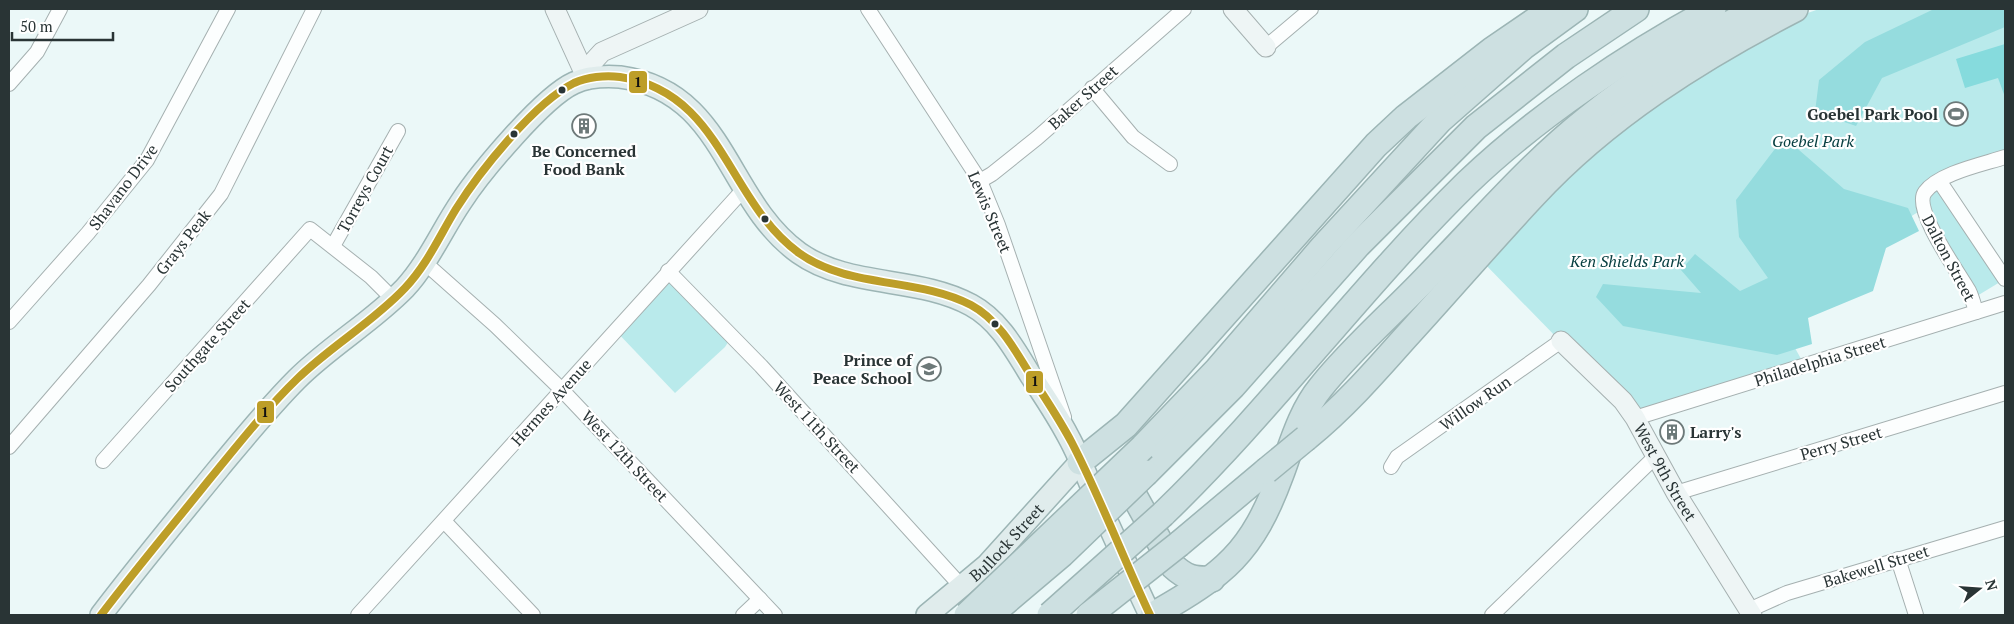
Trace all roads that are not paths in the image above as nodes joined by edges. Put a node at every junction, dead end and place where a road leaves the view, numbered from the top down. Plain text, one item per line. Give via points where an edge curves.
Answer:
1 (60, 9) edge
2 (228, 9) edge
3 (314, 9) edge
4 (556, 9) edge
5 (698, 9) edge
6 (868, 9) edge
7 (1184, 9) edge
8 (1233, 9) edge
9 (1311, 9) edge
10 (1552, 9) edge
11 (1576, 9) edge
12 (1636, 9) edge
13 (1713, 9) edge
14 (1756, 9) edge
15 (1796, 9) edge
16 (1266, 48) joint
17 (587, 79) junction
18 (9, 84) edge
19 (1092, 88) junction
20 (398, 132) dead end
21 (2005, 157) edge
22 (1170, 164) dead end
23 (980, 181) junction
24 (1940, 182) junction
25 (744, 188) junction
26 (1503, 213) junction
27 (333, 246) junction
28 (424, 262) junction
29 (668, 271) junction
30 (2005, 279) edge
31 (393, 299) junction
32 (2005, 303) edge
33 (1976, 312) junction
34 (9, 322) edge
35 (1562, 341) joint
36 (562, 390) junction
37 (2005, 393) edge
38 (1635, 418) junction
39 (1126, 425) junction
40 (1069, 437) junction
41 (9, 447) edge
42 (1655, 457) junction
43 (103, 462) dead end
44 (1080, 462) junction
45 (1391, 467) dead end
46 (1676, 493) junction
47 (444, 520) junction
48 (2005, 528) edge
49 (1898, 560) junction
50 (1212, 579) junction
51 (962, 587) junction
52 (760, 599) junction
53 (1751, 612) edge
54 (101, 615) edge
55 (358, 615) edge
56 (533, 615) edge
57 (743, 615) edge
58 (776, 615) edge
59 (926, 615) edge
60 (967, 615) edge
61 (990, 615) edge
62 (1050, 615) edge
63 (1089, 615) edge
64 (1151, 615) edge
65 (1492, 615) edge
66 (1916, 615) edge

1 - 18 street via 37,52
2 - 34 street, Shavano Drive via 147,160
3 - 41 street, Grays Peak via 221,194 149,285
4 - 17 street
5 - 17 street via 602,52 591,64
6 - 23 street, Lewis Street
7 - 19 street, Baker Street
8 - 16 street
9 - 16 street
10 - 39 highway via 1492,50 1406,117 1376,145
11 - 60 highway, bridge via 1491,73 1425,136 1143,447
12 - 61 highway, bridge via 1573,51 1476,127 1376,227 1233,386 1062,554
13 - 62 highway, bridge via 1613,68 1468,182 1402,250 1262,410 1163,514
14 - 26 highway via 1695,42 1586,119 1537,164
15 - 26 highway via 1720,50 1648,96
17 - 25 main road via 619,77 672,95 699,118
17 - 28 main road via 576,81 562,90 535,114 474,184
19 - 22 street via 1134,137
19 - 23 street, Baker Street via 1037,138
20 - 27 street, Torreys Court
21 - 24 street, Dalton Street via 1952,173
23 - 40 street, Lewis Street via 998,225
24 - 30 street, Dalton Street
24 - 33 street, Dalton Street via 1926,191 1923,209 1970,293
25 - 29 street, Hermes Avenue
25 - 40 main road via 772,230 814,262 835,270 945,295 969,304 993,320 1024,363
26 - 50 highway via 1426,278 1320,388 1299,425 1260,525 1244,549
26 - 63 highway, bridge via 1447,291 1328,420
27 - 31 street
27 - 43 street, Southgate Street via 310,229
28 - 31 main road
28 - 36 street, West 12th Street
29 - 36 street, Hermes Avenue
29 - 51 street, West 11th Street via 761,366
31 - 54 main road via 326,353 283,394 143,560
32 - 33 street, Philadelphia Street
33 - 38 street, Philadelphia Street
35 - 38 street, West 9th Street via 1623,401
35 - 45 street, Willow Run via 1397,457
36 - 47 street, Hermes Avenue
36 - 52 street, West 12th Street
37 - 46 street, Perry Street
38 - 42 street, West 9th Street
39 - 44 highway
39 - 50 highway via 1115,444 1114,458 1172,566 1194,580
40 - 44 main road
42 - 46 street, West 9th Street
42 - 65 street
44 - 51 main road, Bullock Street via 993,558
44 - 64 main road
46 - 53 street, West 9th Street
47 - 55 street, Hermes Avenue
47 - 56 street
48 - 49 street, Bakewell Street
49 - 53 street, Bakewell Street via 1787,592
49 - 66 street
50 - 64 highway via 1197,591
51 - 59 main road, Bullock Street
52 - 57 street
52 - 58 street, West 12th Street

